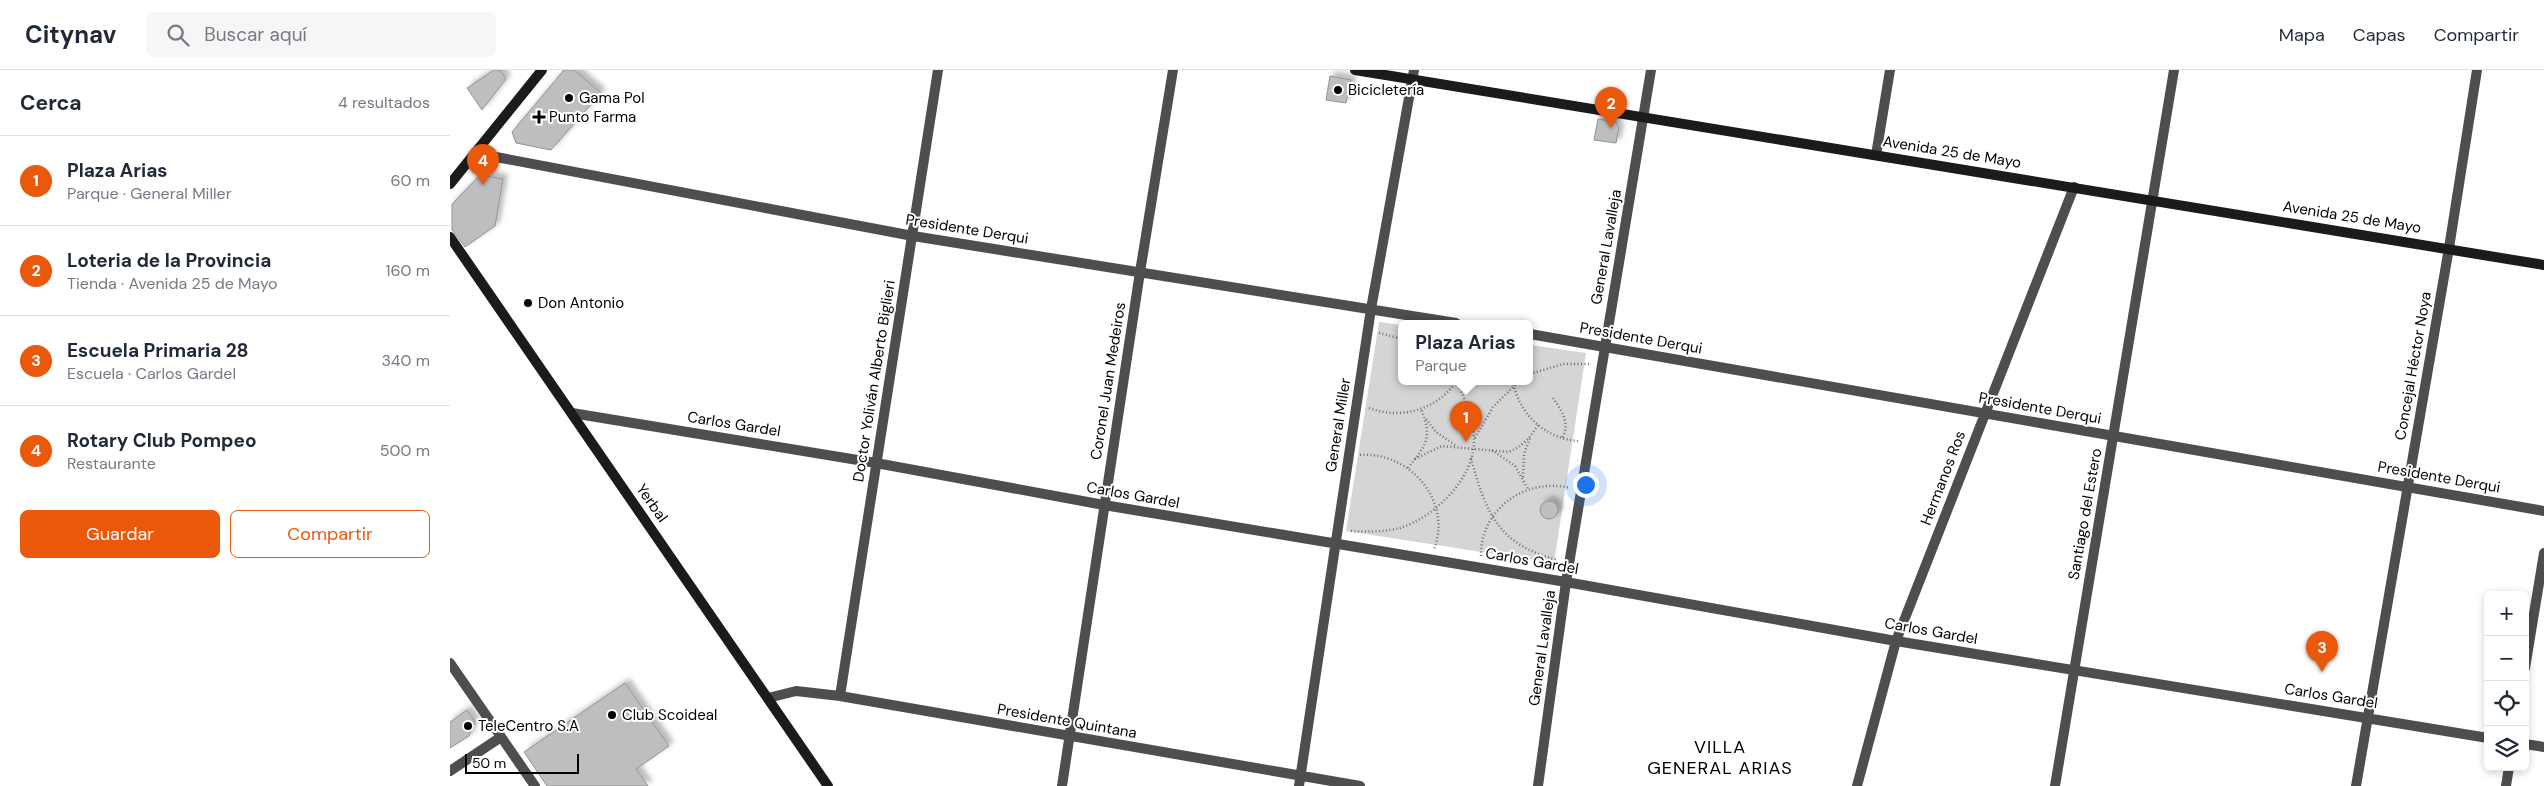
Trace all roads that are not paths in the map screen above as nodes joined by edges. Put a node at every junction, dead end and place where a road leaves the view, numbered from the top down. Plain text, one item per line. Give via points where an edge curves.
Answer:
1 (542, 70) edge
2 (938, 70) edge
3 (1173, 70) edge
4 (1355, 70) edge
5 (1651, 70) edge
6 (1890, 70) edge
7 (2174, 70) edge
8 (2477, 70) edge
9 (1413, 75) edge
10 (1643, 118) junction
11 (475, 153) junction
12 (1876, 155) junction
13 (450, 184) edge
14 (2074, 187) junction
15 (2154, 200) junction
16 (913, 236) junction
17 (450, 237) edge
18 (2449, 248) junction
19 (2544, 265) edge
20 (1140, 272) junction
21 (1371, 309) junction
22 (1438, 320) edge
23 (1533, 335) edge
24 (1605, 347) junction
25 (572, 413) junction
26 (1984, 413) junction
27 (2113, 437) junction
28 (876, 463) junction
29 (2407, 486) junction
30 (1104, 505) junction
31 (2544, 511) edge
32 (1335, 544) junction
33 (2544, 553) edge
34 (1566, 582) junction
35 (1896, 641) junction
36 (2529, 644) edge
37 (450, 663) edge
38 (2073, 670) junction
39 (840, 696) junction
40 (768, 698) junction
41 (2368, 718) junction
42 (501, 737) junction
43 (1070, 737) junction
44 (2484, 737) edge
45 (2529, 745) edge
46 (2544, 747) edge
47 (450, 771) edge
48 (2508, 771) edge
49 (1300, 781) edge
50 (535, 786) edge
51 (828, 786) edge
52 (1062, 786) edge
53 (1360, 786) edge
54 (1538, 786) edge
55 (1857, 786) edge
56 (2055, 786) edge
57 (2356, 786) edge
58 (2506, 786) edge

1 - 11 main road
2 - 16 street, Doctor Yoliván Alberto Biglieri
3 - 20 street, Coronel Juan Medeiros
4 - 9 main road, Avenida 25 de Mayo
5 - 10 street, General Lavalleja
6 - 12 street
7 - 15 street, Santiago del Estero
8 - 18 street, Concejal Héctor Noya
9 - 10 main road, Avenida 25 de Mayo
9 - 21 street, General Miller
10 - 12 main road, Avenida 25 de Mayo
10 - 24 street, General Lavalleja
11 - 13 main road
11 - 16 street, Presidente Derqui
12 - 14 main road, Avenida 25 de Mayo
14 - 15 main road, Avenida 25 de Mayo
14 - 26 street, Hermanos Ros
15 - 18 main road, Avenida 25 de Mayo
15 - 27 street, Santiago del Estero
16 - 20 street, Presidente Derqui
16 - 28 street, Doctor Yoliván Alberto Biglieri
17 - 25 main road, Yerbal
18 - 19 main road, Avenida 25 de Mayo
18 - 29 street, Concejal Héctor Noya
20 - 21 street, Presidente Derqui
20 - 30 street, Coronel Juan Medeiros
21 - 22 street, Presidente Derqui
21 - 32 street, General Miller
23 - 24 street, Presidente Derqui
24 - 26 street, Presidente Derqui
24 - 34 street, General Lavalleja
25 - 28 street, Carlos Gardel
25 - 40 main road, Yerbal
26 - 27 street, Presidente Derqui
26 - 35 street, Hermanos Ros
27 - 29 street, Presidente Derqui
27 - 38 street, Santiago del Estero
28 - 30 street, Carlos Gardel
28 - 39 street, Doctor Yoliván Alberto Biglieri
29 - 31 street, Presidente Derqui
29 - 41 street, Concejal Héctor Noya
30 - 32 street, Carlos Gardel
30 - 43 street, Coronel Juan Medeiros
32 - 34 street, Carlos Gardel
32 - 49 street, General Miller
33 - 36 street
34 - 35 street, Carlos Gardel
34 - 54 street, General Lavalleja
35 - 38 street, Carlos Gardel
35 - 55 street, Hermanos Ros
37 - 42 street
38 - 41 street, Carlos Gardel
38 - 56 street, Santiago del Estero
39 - 40 street, Presidente Quintana via 796,691
39 - 43 street, Presidente Quintana
40 - 51 main road, Yerbal
41 - 44 street, Carlos Gardel
41 - 57 street, Concejal Héctor Noya
42 - 47 street
42 - 50 street
43 - 49 street, Presidente Quintana
43 - 52 street, Coronel Juan Medeiros
45 - 46 street
48 - 58 street
49 - 53 street, Presidente Quintana

